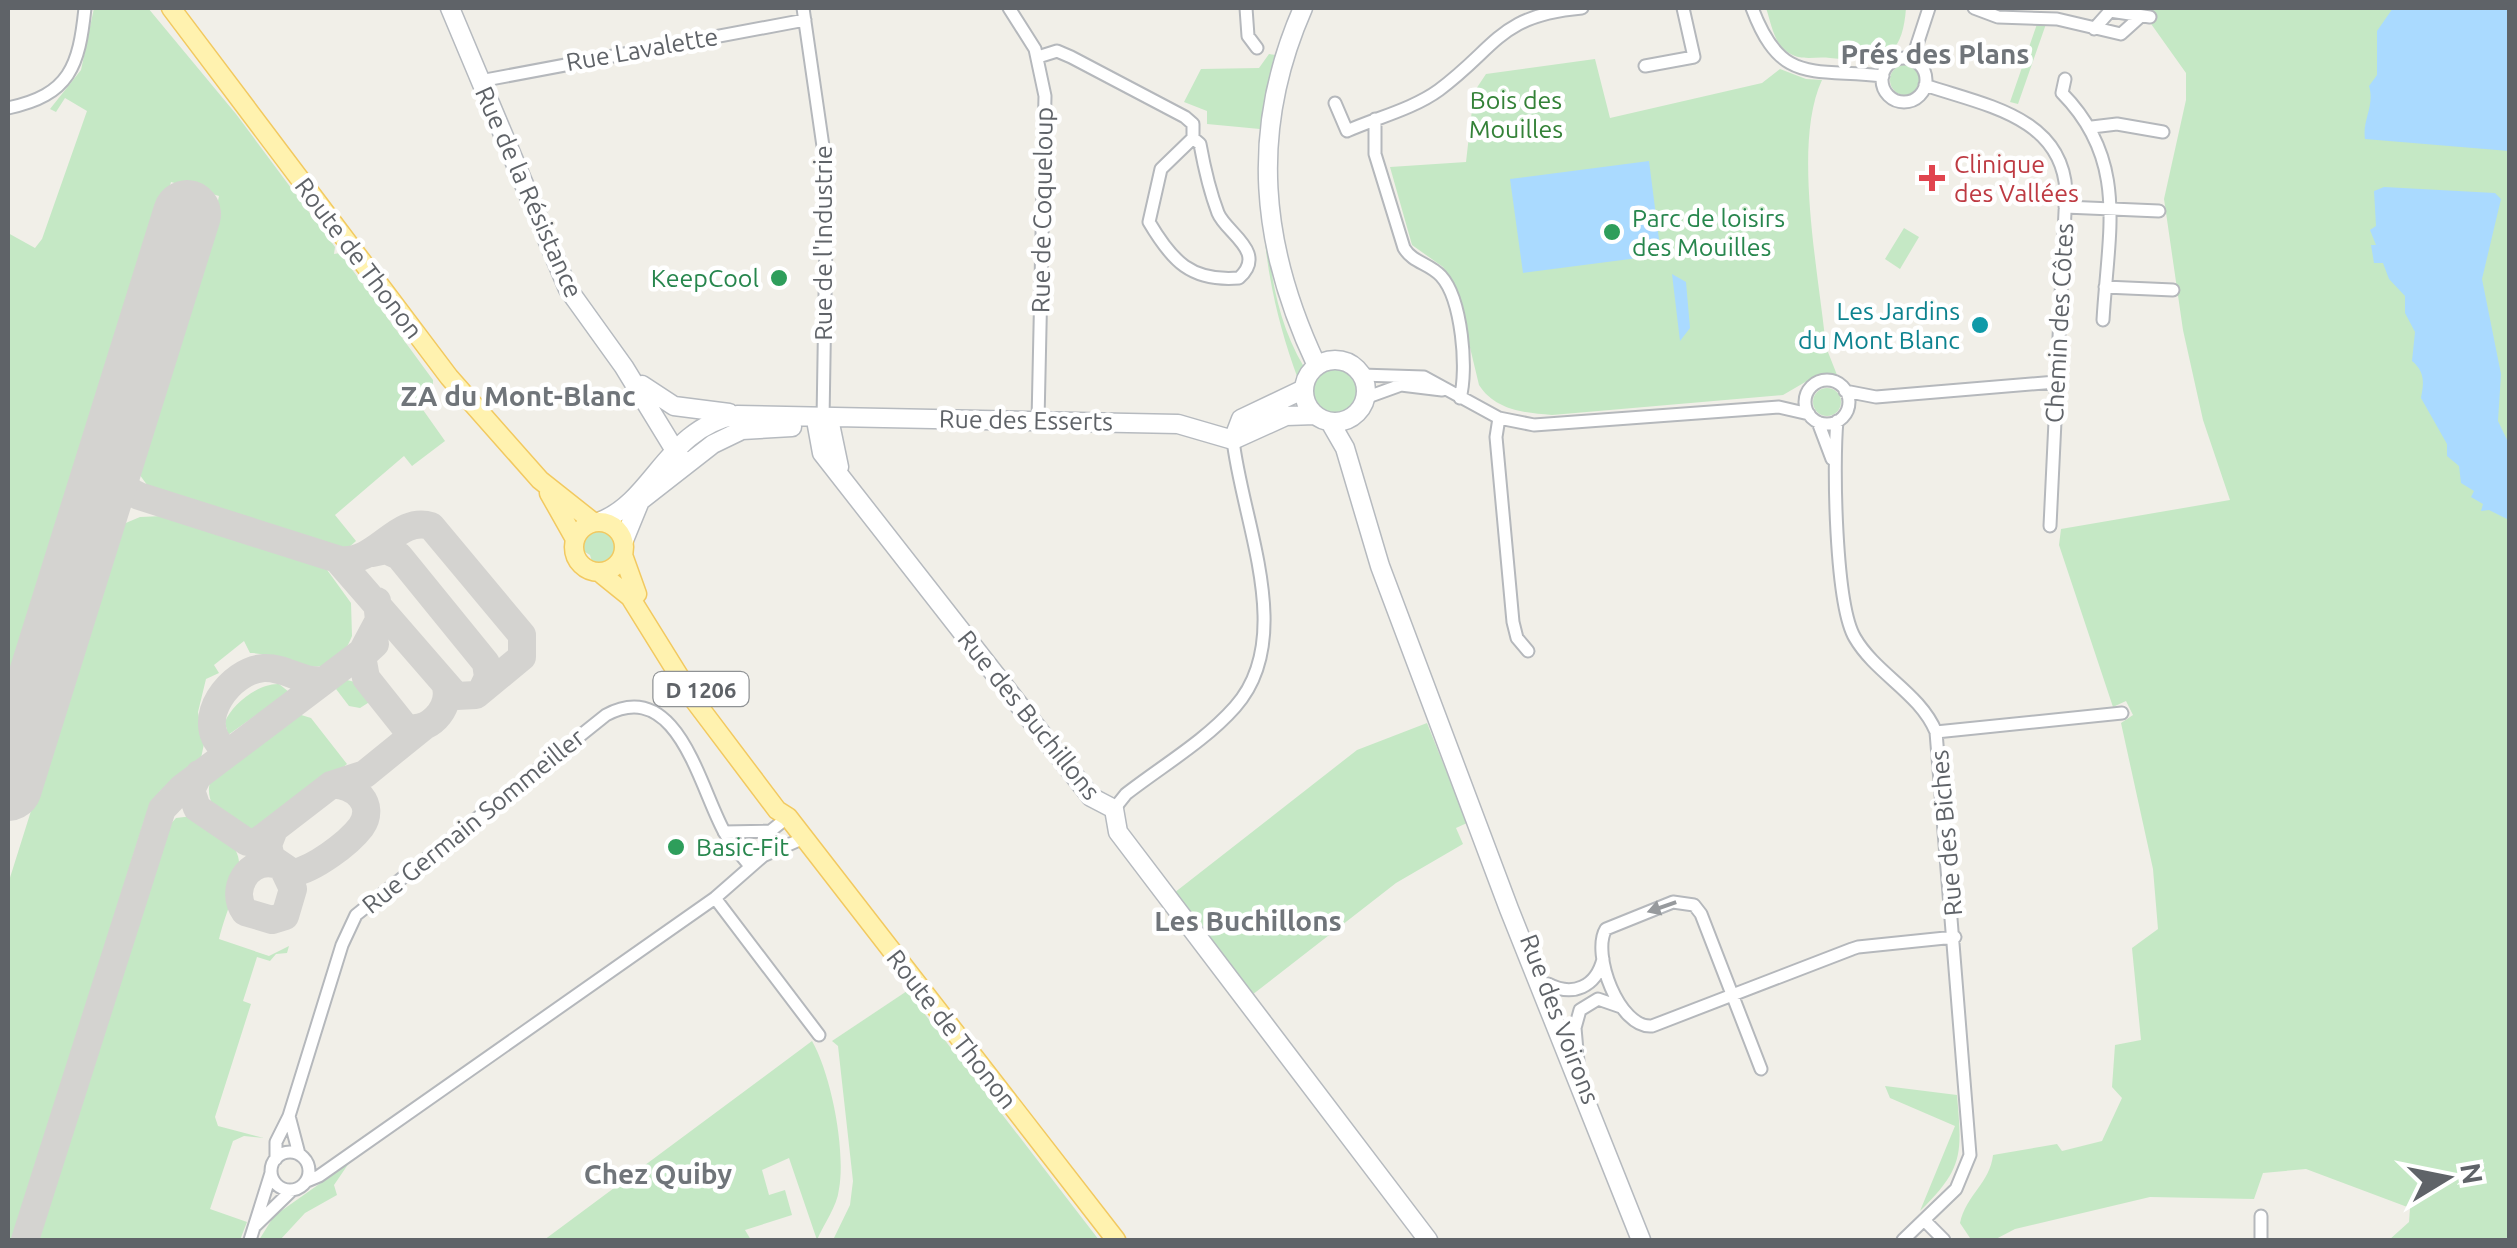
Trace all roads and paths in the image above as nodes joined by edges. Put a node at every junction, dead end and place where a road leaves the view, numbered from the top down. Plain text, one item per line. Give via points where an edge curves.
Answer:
1 (85, 8) edge
2 (162, 8) edge
3 (171, 8) edge
4 (450, 8) edge
5 (1009, 8) edge
6 (1246, 8) edge
7 (1303, 8) edge
8 (1313, 8) edge
9 (1582, 8) edge
10 (1683, 8) edge
11 (1752, 8) edge
12 (1929, 8) edge
13 (1974, 8) edge
14 (804, 14) edge
15 (2094, 29) junction
16 (185, 30) junction
17 (1257, 48) dead end
18 (1038, 57) junction
19 (1912, 60) junction
20 (1646, 66) dead end
21 (1883, 76) junction
22 (2065, 79) dead end
23 (480, 81) junction
24 (1925, 85) junction
25 (1335, 104) dead end
26 (8, 108) edge
27 (1375, 119) junction
28 (2092, 128) junction
29 (2163, 132) dead end
30 (1193, 138) junction
31 (2065, 207) junction
32 (2108, 208) junction
33 (2159, 211) dead end
34 (1276, 240) junction
35 (2105, 287) junction
36 (2173, 290) dead end
37 (2103, 320) dead end
38 (1317, 366) junction
39 (624, 367) junction
40 (1361, 375) junction
41 (2056, 382) junction
42 (1304, 389) junction
43 (1845, 391) junction
44 (1807, 394) junction
45 (1454, 395) junction
46 (1365, 398) junction
47 (1876, 398) junction
48 (1778, 407) junction
49 (650, 408) junction
50 (691, 410) junction
51 (748, 414) junction
52 (1353, 416) junction
53 (1841, 417) junction
54 (1322, 418) junction
55 (1499, 418) junction
56 (1813, 418) junction
57 (823, 420) junction
58 (1038, 420) junction
59 (703, 428) junction
60 (771, 428) junction
61 (1233, 440) junction
62 (706, 448) junction
63 (822, 454) junction
64 (681, 456) junction
65 (1834, 463) junction
66 (841, 474) junction
67 (540, 480) junction
68 (642, 486) junction
69 (597, 521) junction
70 (1367, 522) junction
71 (2050, 526) dead end
72 (575, 539) junction
73 (623, 548) junction
74 (599, 572) junction
75 (1528, 651) dead end
76 (2122, 713) dead end
77 (1936, 732) junction
78 (1114, 809) junction
79 (788, 817) junction
80 (770, 831) junction
81 (724, 832) junction
82 (804, 838) junction
83 (1490, 850) junction
84 (763, 856) junction
85 (750, 866) junction
86 (714, 898) junction
87 (1956, 937) junction
88 (1604, 960) junction
89 (1548, 984) junction
90 (1733, 996) junction
91 (1621, 1007) junction
92 (819, 1036) dead end
93 (1578, 1062) junction
94 (1760, 1069) dead end
95 (289, 1116) junction
96 (302, 1157) junction
97 (342, 1157) junction
98 (276, 1159) junction
99 (272, 1173) junction
100 (306, 1180) junction
101 (292, 1190) junction
102 (1622, 1191) junction
103 (2261, 1216) dead end
104 (1924, 1220) junction
105 (251, 1237) edge
106 (1116, 1240) edge
107 (1428, 1240) edge
108 (1641, 1240) edge
109 (1904, 1240) edge
110 (1944, 1240) edge
111 (2261, 1240) edge

1 - 26 street via 82,44 68,75 40,99
2 - 16 main road, Route de Thonon
3 - 16 main road, Route de Thonon
4 - 23 street, Rue de la Résistance
5 - 18 street, Rue de Coqueloup
6 - 17 street via 1248,36
7 - 34 street via 1284,55 1268,128 1265,189
8 - 34 street via 1277,129
9 - 27 street via 1514,24 1433,94
10 - 20 street via 1694,57
11 - 21 street via 1768,47 1787,64
12 - 19 street
13 - 15 street
14 - 23 street, Rue Lavalette
14 - 57 street, Rue de l'Industrie via 827,174
15 - 15 street via 2121,34 2146,16 2110,11
16 - 67 main road, Route de Thonon via 449,377
18 - 30 street via 1055,51 1071,57 1185,117
18 - 58 street, Rue de Coqueloup via 1045,110
19 - 21 street via 1897,60
19 - 24 street
21 - 24 street via 1887,94 1900,102 1916,98
22 - 28 street via 2062,93
23 - 39 street, Rue de la Résistance via 568,288
24 - 31 street, Chemin des Côtes via 2040,131 2061,164
25 - 27 street via 1347,131
27 - 45 street via 1378,166 1405,250 1439,274 1451,295 1467,371
28 - 29 street via 2118,124
28 - 32 street via 2106,164
30 - 30 street via 1219,216 1245,245 1248,263 1240,278 1214,279 1171,258 1149,222 1161,169
31 - 32 street
31 - 41 street, Chemin des Côtes
32 - 33 street
32 - 35 street
34 - 38 street via 1290,302
35 - 36 street
35 - 37 street
38 - 40 street via 1340,361
38 - 42 street
39 - 49 street, Rue de la Résistance
39 - 50 street, Rue de la Résistance via 663,401
40 - 45 street via 1424,377
40 - 46 street
41 - 47 street
41 - 71 street, Chemin des Côtes
42 - 54 street via 1306,403
42 - 61 street via 1241,419
43 - 44 street via 1826,381
43 - 47 street
43 - 53 street
44 - 48 street
44 - 56 street
45 - 46 street via 1401,385
45 - 55 street
46 - 52 street
47 - 53 street
48 - 55 street via 1560,425
48 - 56 street
49 - 64 street, Rue de la Résistance
49 - 68 street via 655,442
50 - 51 street
50 - 59 street, Rue de la Résistance
51 - 57 street, Rue des Esserts
51 - 59 street, Rue des Esserts
52 - 54 street
52 - 70 street, Rue des Voirons
53 - 56 street
53 - 65 street, Rue des Biches
54 - 61 street via 1286,416
54 - 70 street, Rue des Voirons via 1345,448
55 - 75 street via 1512,622
56 - 65 street, Rue des Biches
57 - 58 street, Rue des Esserts
57 - 60 street, Rue des Esserts
57 - 63 street
57 - 66 street, Rue des Buchillons
58 - 61 street, Rue des Esserts via 1190,425
59 - 62 street, Rue de la Résistance
59 - 64 street, Rue des Esserts
60 - 62 street, Rue des Esserts via 735,432
60 - 63 street, Rue des Buchillons
61 - 78 street via 1264,614 1260,662 1229,713
62 - 64 street, Rue des Esserts
63 - 66 street, Rue des Buchillons
64 - 68 street, Rue des Esserts
64 - 73 street, Rue des Esserts via 637,504
65 - 77 street, Rue des Biches via 1852,634
66 - 78 street, Rue des Buchillons via 1091,797
67 - 69 main road, Route de Thonon
67 - 72 main road, Route de Thonon
68 - 69 street, Rue des Esserts via 622,510
69 - 72 main road
69 - 73 main road via 615,526
70 - 83 street, Rue des Voirons
72 - 74 main road via 578,562
73 - 74 main road via 611,569
73 - 79 main road, Route de Thonon / D 1206 via 634,590
74 - 79 main road, Route de Thonon / D 1206 via 630,597 698,706
76 - 77 street
77 - 87 street, Rue des Biches
78 - 107 street, Rue des Buchillons via 1118,832
79 - 80 street
79 - 82 main road, Route de Thonon / D 1206
80 - 81 street
80 - 84 street
81 - 85 street, Rue Germain Sommeiller
81 - 95 street, Rue Germain Sommeiller via 667,719 639,707 606,714 360,909 342,945
82 - 84 street, Rue Germain Sommeiller
82 - 106 main road, Route de Thonon / D 1206
83 - 89 street, Rue des Voirons
83 - 102 street, Rue des Voirons
84 - 85 street, Rue Germain Sommeiller
85 - 86 street, Rue Germain Sommeiller
86 - 92 street
86 - 97 street, Rue Germain Sommeiller
87 - 90 street via 1858,947
87 - 104 street, Rue des Biches via 1970,1156 1959,1184
88 - 89 street via 1582,988
90 -> 88 street via 1701,914 1686,901 1609,926 1601,941
88 - 91 street
89 - 93 street, Rue des Voirons
90 - 91 street via 1649,1027 1632,1022
90 - 94 street
91 - 93 street via 1598,998 1580,1010
93 - 102 street, Rue des Voirons
95 - 96 street
95 - 98 street, Rue Germain Sommeiller
96 - 97 street
96 - 98 street via 288,1152
96 - 100 street
97 - 100 street, Rue Germain Sommeiller
98 - 99 street, Rue Germain Sommeiller
99 - 101 street via 278,1186
99 - 105 street, Rue Germain Sommeiller
100 - 101 street, Rue Germain Sommeiller
101 - 105 street, Rue Germain Sommeiller
102 - 108 street, Rue des Voirons
103 - 111 street
104 - 109 street, Rue des Biches
104 - 110 street

